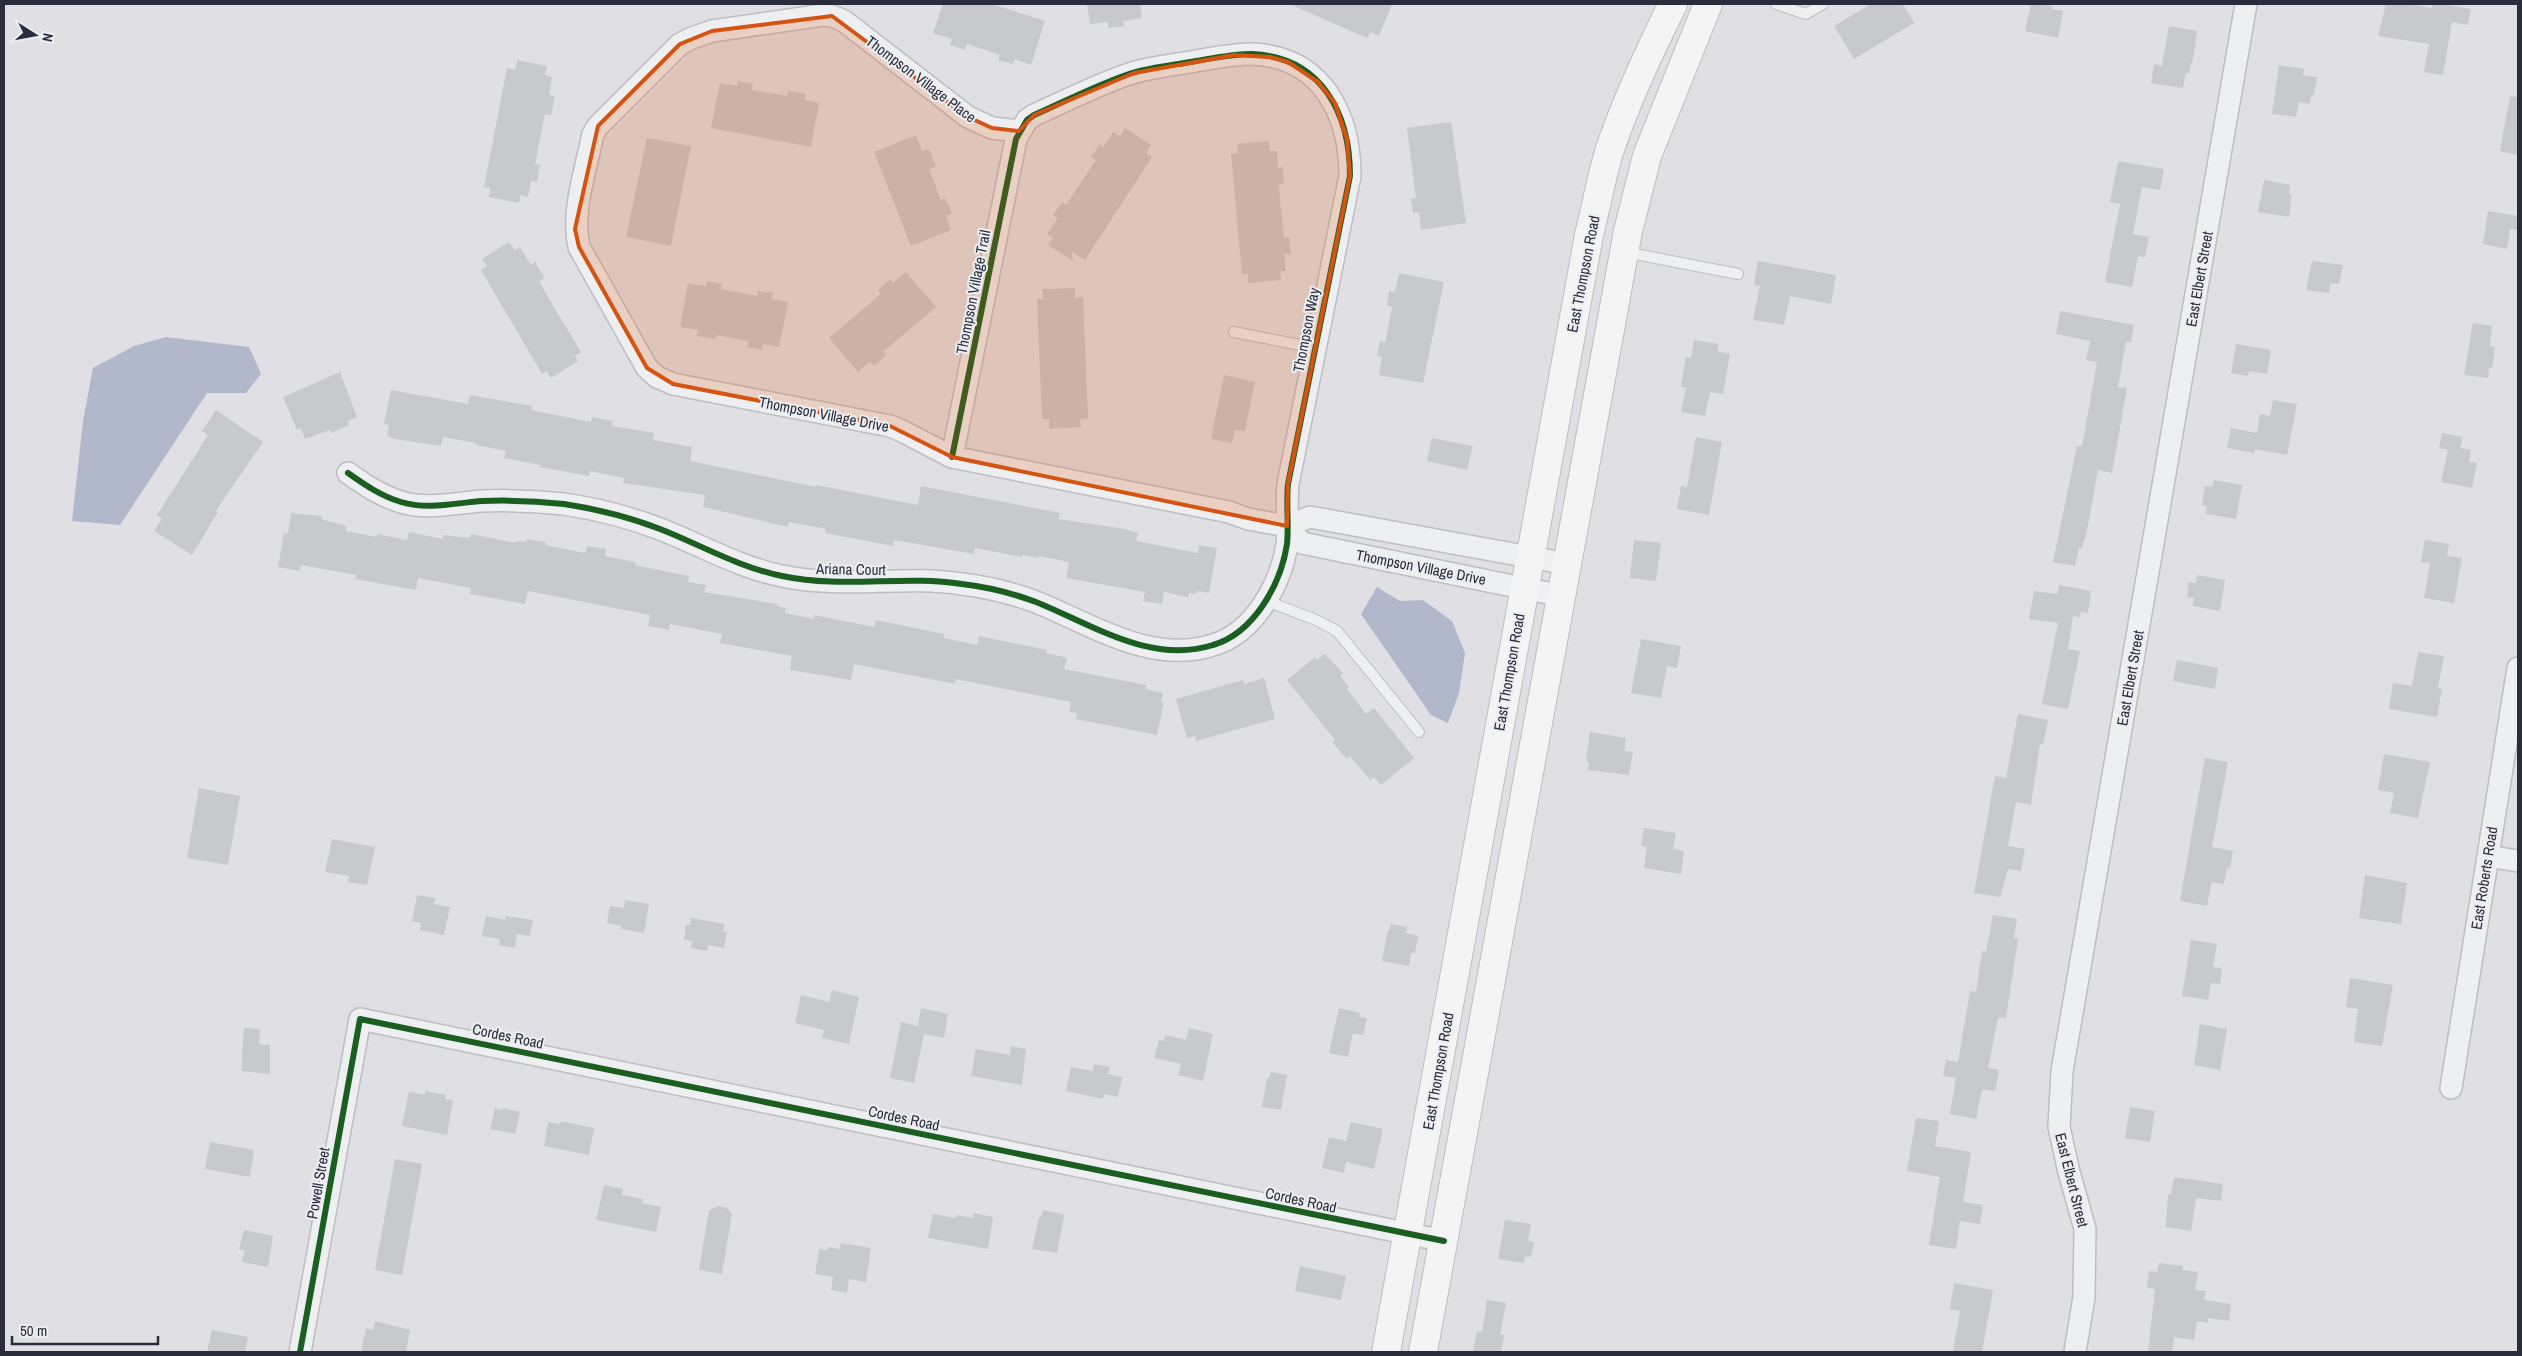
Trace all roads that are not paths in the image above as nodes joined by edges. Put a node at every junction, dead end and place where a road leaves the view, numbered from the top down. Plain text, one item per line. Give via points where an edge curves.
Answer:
1 (1673, 4) edge
2 (1708, 4) edge
3 (1776, 4) edge
4 (1823, 4) edge
5 (2246, 4) edge
6 (1019, 131) junction
7 (577, 213) joint
8 (1624, 252) junction
9 (1738, 274) dead end
10 (1234, 332) dead end
11 (1315, 348) junction
12 (952, 457) junction
13 (348, 473) dead end
14 (1287, 526) junction
15 (1530, 558) junction
16 (1568, 564) junction
17 (1524, 588) junction
18 (1562, 596) junction
19 (1264, 600) junction
20 (2518, 668) edge
21 (1419, 732) dead end
22 (2488, 856) junction
23 (2518, 861) edge
24 (360, 1019) joint
25 (2451, 1088) dead end
26 (1408, 1235) junction
27 (1444, 1241) junction
28 (300, 1352) edge
29 (1386, 1352) edge
30 (1423, 1352) edge
31 (2075, 1352) edge

1 - 15 main road, East Thompson Road via 1643,65 1609,154 1589,235
2 - 8 main road via 1647,156
3 - 4 lane via 1806,14
5 - 31 street, East Elbert Street via 2060,1090 2058,1118 2062,1141 2086,1229 2084,1297
6 - 7 street, Thompson Village Place via 992,128 968,117 844,21 832,16 700,34 680,44 598,126 593,134
6 - 11 street, Thompson Way via 1034,115 1134,73 1252,54 1288,62 1304,71 1335,103 1347,138 1350,176
6 - 12 street, Thompson Village Trail
7 - 12 street, Thompson Village Drive via 575,230 579,247 647,368 657,377 673,384 890,426
8 - 9 lane
8 - 16 main road
10 - 11 lane
11 - 14 street, Thompson Way via 1288,484
12 - 14 street, Thompson Village Drive
13 - 19 street, Ariana Court via 386,497 420,506 521,501 564,504 604,512 660,529 737,563 793,578 847,584 936,581 988,588 1037,603 1103,633 1169,650 1196,650 1222,642 1256,616
14 - 15 street, Thompson Village Drive via 1310,517
14 - 17 street, Thompson Village Drive via 1302,543
14 - 19 street, Ariana Court via 1283,560
15 - 16 street, Thompson Village Drive
15 - 17 main road, East Thompson Road
16 - 18 main road
17 - 18 street, Thompson Village Drive
17 - 26 main road, East Thompson Road
18 - 27 main road
19 - 21 lane via 1337,631
20 - 22 street, East Roberts Road
22 - 23 street
22 - 25 street, East Roberts Road
24 - 26 street, Cordes Road
24 - 28 street, Powell Street
26 - 27 street, Cordes Road
26 - 29 main road, East Thompson Road
27 - 30 main road

